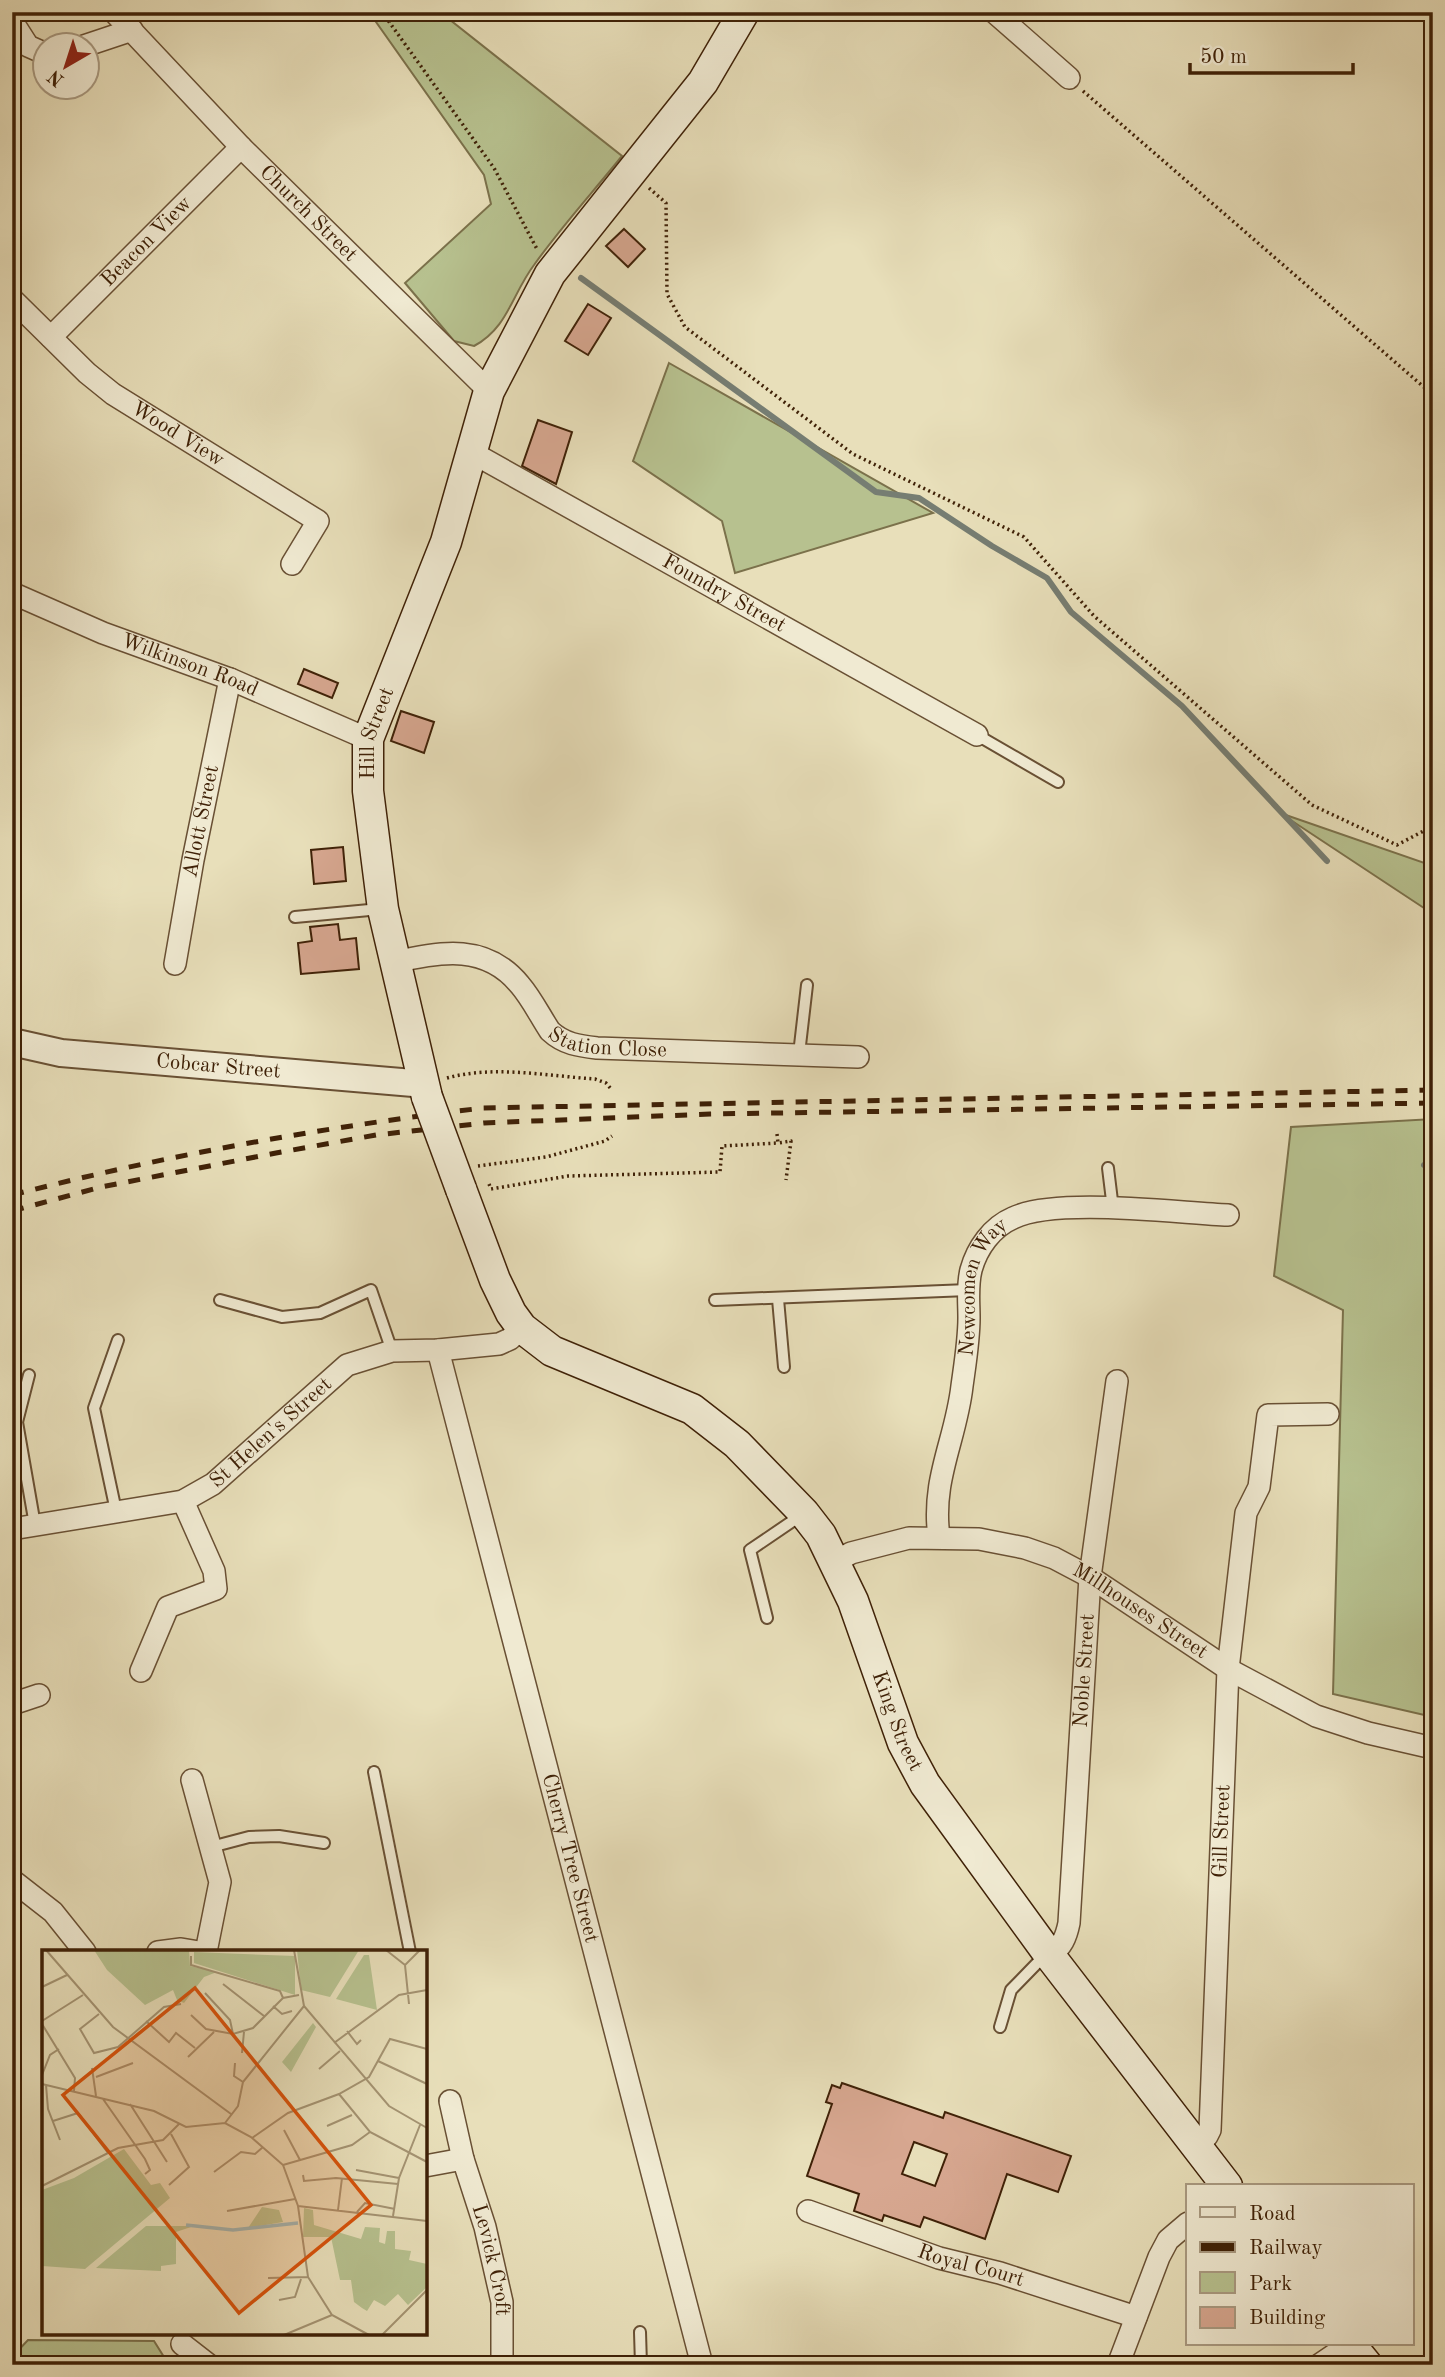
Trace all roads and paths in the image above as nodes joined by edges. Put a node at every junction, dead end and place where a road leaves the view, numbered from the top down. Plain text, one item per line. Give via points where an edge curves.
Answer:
1 (114, 12) edge
2 (382, 12) edge
3 (394, 12) edge
4 (744, 12) edge
5 (994, 12) edge
6 (12, 21) edge
7 (389, 22) junction
8 (132, 30) junction
9 (102, 40) edge
10 (32, 48) edge
11 (1069, 78) joint
12 (241, 147) junction
13 (631, 173) junction
14 (551, 274) junction
15 (12, 299) edge
16 (51, 337) junction
17 (489, 391) junction
18 (1433, 395) edge
19 (471, 452) junction
20 (292, 564) dead end
21 (12, 593) edge
22 (230, 679) junction
23 (977, 735) joint
24 (368, 739) junction
25 (1058, 782) dead end
26 (1433, 826) edge
27 (383, 909) junction
28 (295, 917) dead end
29 (396, 962) junction
30 (175, 964) dead end
31 (807, 985) dead end
32 (12, 1042) edge
33 (799, 1055) junction
34 (858, 1056) dead end
35 (611, 1089) dead end
36 (426, 1090) junction
37 (777, 1134) dead end
38 (612, 1136) dead end
39 (778, 1143) junction
40 (1108, 1168) dead end
41 (786, 1180) dead end
42 (1114, 1209) junction
43 (1228, 1216) dead end
44 (968, 1290) junction
45 (778, 1299) junction
46 (220, 1300) dead end
47 (715, 1300) dead end
48 (522, 1328) junction
49 (118, 1340) dead end
50 (438, 1350) junction
51 (392, 1351) junction
52 (784, 1367) dead end
53 (29, 1375) dead end
54 (1117, 1381) dead end
55 (1328, 1414) dead end
56 (183, 1501) junction
57 (116, 1511) junction
58 (804, 1513) junction
59 (35, 1525) junction
60 (12, 1529) edge
61 (939, 1537) junction
62 (835, 1562) junction
63 (1090, 1577) junction
64 (767, 1618) dead end
65 (1228, 1669) junction
66 (141, 1671) dead end
67 (39, 1695) dead end
68 (12, 1703) edge
69 (1433, 1748) edge
70 (374, 1772) dead end
71 (192, 1780) dead end
72 (324, 1843) dead end
73 (211, 1847) junction
74 (12, 1880) edge
75 (83, 1950) edge
76 (206, 1950) edge
77 (410, 1950) edge
78 (1049, 1954) junction
79 (1000, 2027) dead end
80 (450, 2101) dead end
81 (1196, 2145) junction
82 (463, 2159) junction
83 (427, 2166) edge
84 (1225, 2184) edge
85 (808, 2211) dead end
86 (1186, 2225) edge
87 (1136, 2317) junction
88 (640, 2332) dead end
89 (181, 2344) dead end
90 (1347, 2346) edge
91 (1352, 2346) edge
92 (202, 2363) edge
93 (502, 2365) edge
94 (641, 2365) edge
95 (702, 2365) edge
96 (1118, 2365) edge
97 (1318, 2365) edge
98 (1367, 2365) edge

1 - 8 street, Church Street
2 - 7 path
3 - 7 path
4 - 13 main road, Hill Street via 703,82
5 - 11 street
6 - 10 street
7 - 14 path via 494,168
8 - 9 street
8 - 12 street, Church Street
11 - 18 path
12 - 16 street, Beacon View
12 - 17 street, Church Street
13 - 14 main road, Hill Street
13 - 26 path via 666,203 667,295 685,327 853,454 1024,537 1094,616 1312,805 1397,845
14 - 17 main road, Hill Street
15 - 16 street, Wood View
16 - 20 street, Wood View via 113,394 318,521
17 - 19 main road, Hill Street
19 - 23 street, Foundry Street
19 - 24 main road, Hill Street via 446,542
21 - 22 street, Wilkinson Road via 103,633
22 - 24 street, Wilkinson Road
22 - 30 street, Allott Street
23 - 25 lane
24 - 27 main road, Hill Street via 368,791
27 - 28 lane
27 - 29 main road, Hill Street
29 - 33 street, Station Close via 448,952 485,958 519,984 550,1031 573,1045
29 - 36 main road, Hill Street
31 - 33 lane
32 - 36 street, Cobcar Street via 61,1053
33 - 34 street, Station Close
35 - 36 path via 595,1079 463,1073
36 - 48 main road, Hill Street, bridge via 495,1280
37 - 39 path
38 - 39 path via 546,1157 481,1166 491,1189 568,1176 720,1172 722,1146
39 - 41 path via 792,1142
40 - 42 lane
42 - 43 street, Newcomen Way
42 - 44 street, Newcomen Way via 1052,1209 1012,1218 998,1226 979,1250
44 - 45 lane
44 - 61 street, Newcomen Way via 962,1391 937,1497
45 - 47 lane
45 - 52 lane
46 - 51 lane via 282,1317 320,1313 371,1290
48 - 50 street, St Helen's Street via 499,1344
48 - 58 main road, King Street via 552,1351 692,1409 737,1444
49 - 57 lane via 94,1408
50 - 51 street, St Helen's Street
50 - 95 street, Cherry Tree Street
51 - 56 street, St Helen's Street via 347,1365 213,1484
53 - 59 lane via 17,1422
54 - 63 street, Noble Street
55 - 65 street, Gill Street via 1268,1415 1259,1487 1247,1513
56 - 57 street, St Helen's Street
56 - 66 street via 214,1570 216,1589 168,1607
57 - 59 street, St Helen's Street
58 - 62 main road, King Street
58 - 64 lane via 750,1550
59 - 60 street, St Helen's Street
61 - 62 street, Millhouses Street via 873,1546
61 - 63 street, Millhouses Street via 1025,1548
62 - 78 main road, King Street via 903,1742 925,1784
63 - 65 street, Millhouses Street
63 - 78 street, Noble Street via 1069,1923 1060,1947
65 - 69 street, Millhouses Street via 1316,1716
65 - 81 street, Gill Street via 1210,2122 1207,2136
67 - 68 street
70 - 77 lane
71 - 73 street
72 - 73 lane via 249,1837
73 - 76 street via 220,1882
74 - 75 street via 53,1912
78 - 79 lane via 1011,1990
78 - 81 main road, King Street
80 - 82 street, Levick Croft
81 - 84 main road, King Street
82 - 83 street
82 - 93 street, Levick Croft via 502,2302
85 - 87 street, Royal Court via 939,2258
86 - 87 street via 1168,2240
87 - 96 street
88 - 94 lane
89 - 92 street
90 - 97 street
91 - 98 main road

